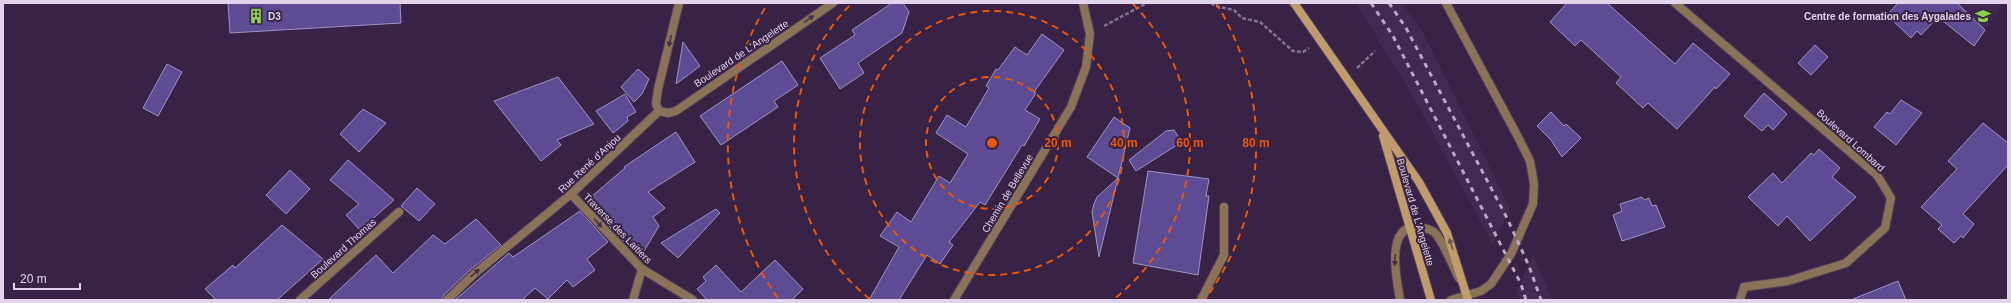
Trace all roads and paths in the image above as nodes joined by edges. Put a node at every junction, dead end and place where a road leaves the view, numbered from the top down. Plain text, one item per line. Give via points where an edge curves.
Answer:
1 (679, 3) edge
2 (833, 3) edge
3 (1083, 3) edge
4 (1147, 3) edge
5 (1211, 3) edge
6 (1294, 3) edge
7 (1446, 3) edge
8 (1675, 3) edge
9 (1090, 34) junction
10 (1320, 40) junction
11 (1375, 51) dead end
12 (1346, 78) junction
13 (659, 111) junction
14 (1381, 130) junction
15 (571, 194) junction
16 (1224, 207) dead end
17 (399, 212) dead end
18 (1410, 227) junction
19 (642, 269) junction
20 (1468, 297) edge
21 (300, 300) edge
22 (447, 300) edge
23 (633, 300) edge
24 (693, 300) edge
25 (954, 300) edge
26 (1201, 300) edge
27 (1400, 300) edge
28 (1431, 300) edge
29 (1451, 300) edge
30 (1740, 300) edge

1 -> 13 street via 658,89 656,104
13 -> 2 street, Boulevard de L'Angelette via 676,111
3 - 9 street, Chemin de Bellevue
4 - 9 path
5 - 10 path via 1234,10 1242,18 1260,22 1293,51 1303,52
6 - 10 main road, Boulevard de L'Angelette
7 - 20 street via 1530,161 1534,184 1533,204 1512,254 1491,284
8 - 30 street, Boulevard Lombard via 1877,175 1891,198 1885,228 1846,263 1788,281 1744,287
9 - 25 street, Chemin de Bellevue via 1086,68 1071,107
10 - 12 main road, Boulevard de L'Angelette
11 - 12 path
12 - 14 main road, Boulevard de L'Angelette
13 - 15 street, Rue René d'Anjou
14 - 18 main road, Boulevard de L'Angelette
20 -> 14 main road, Boulevard de L'Angelette via 1447,233 1419,182
15 -> 19 street, Traverse des Laitiers
22 -> 15 street, Rue René d'Anjou via 474,274
16 - 26 street via 1224,255
17 - 21 street, Boulevard Thomas
18 - 20 street via 1421,227 1435,233
18 -> 27 street via 1400,234 1396,248 1394,265
18 - 28 main road, Boulevard de L'Angelette
19 - 23 street
19 - 24 street, Traverse des Laitiers
20 - 29 street

